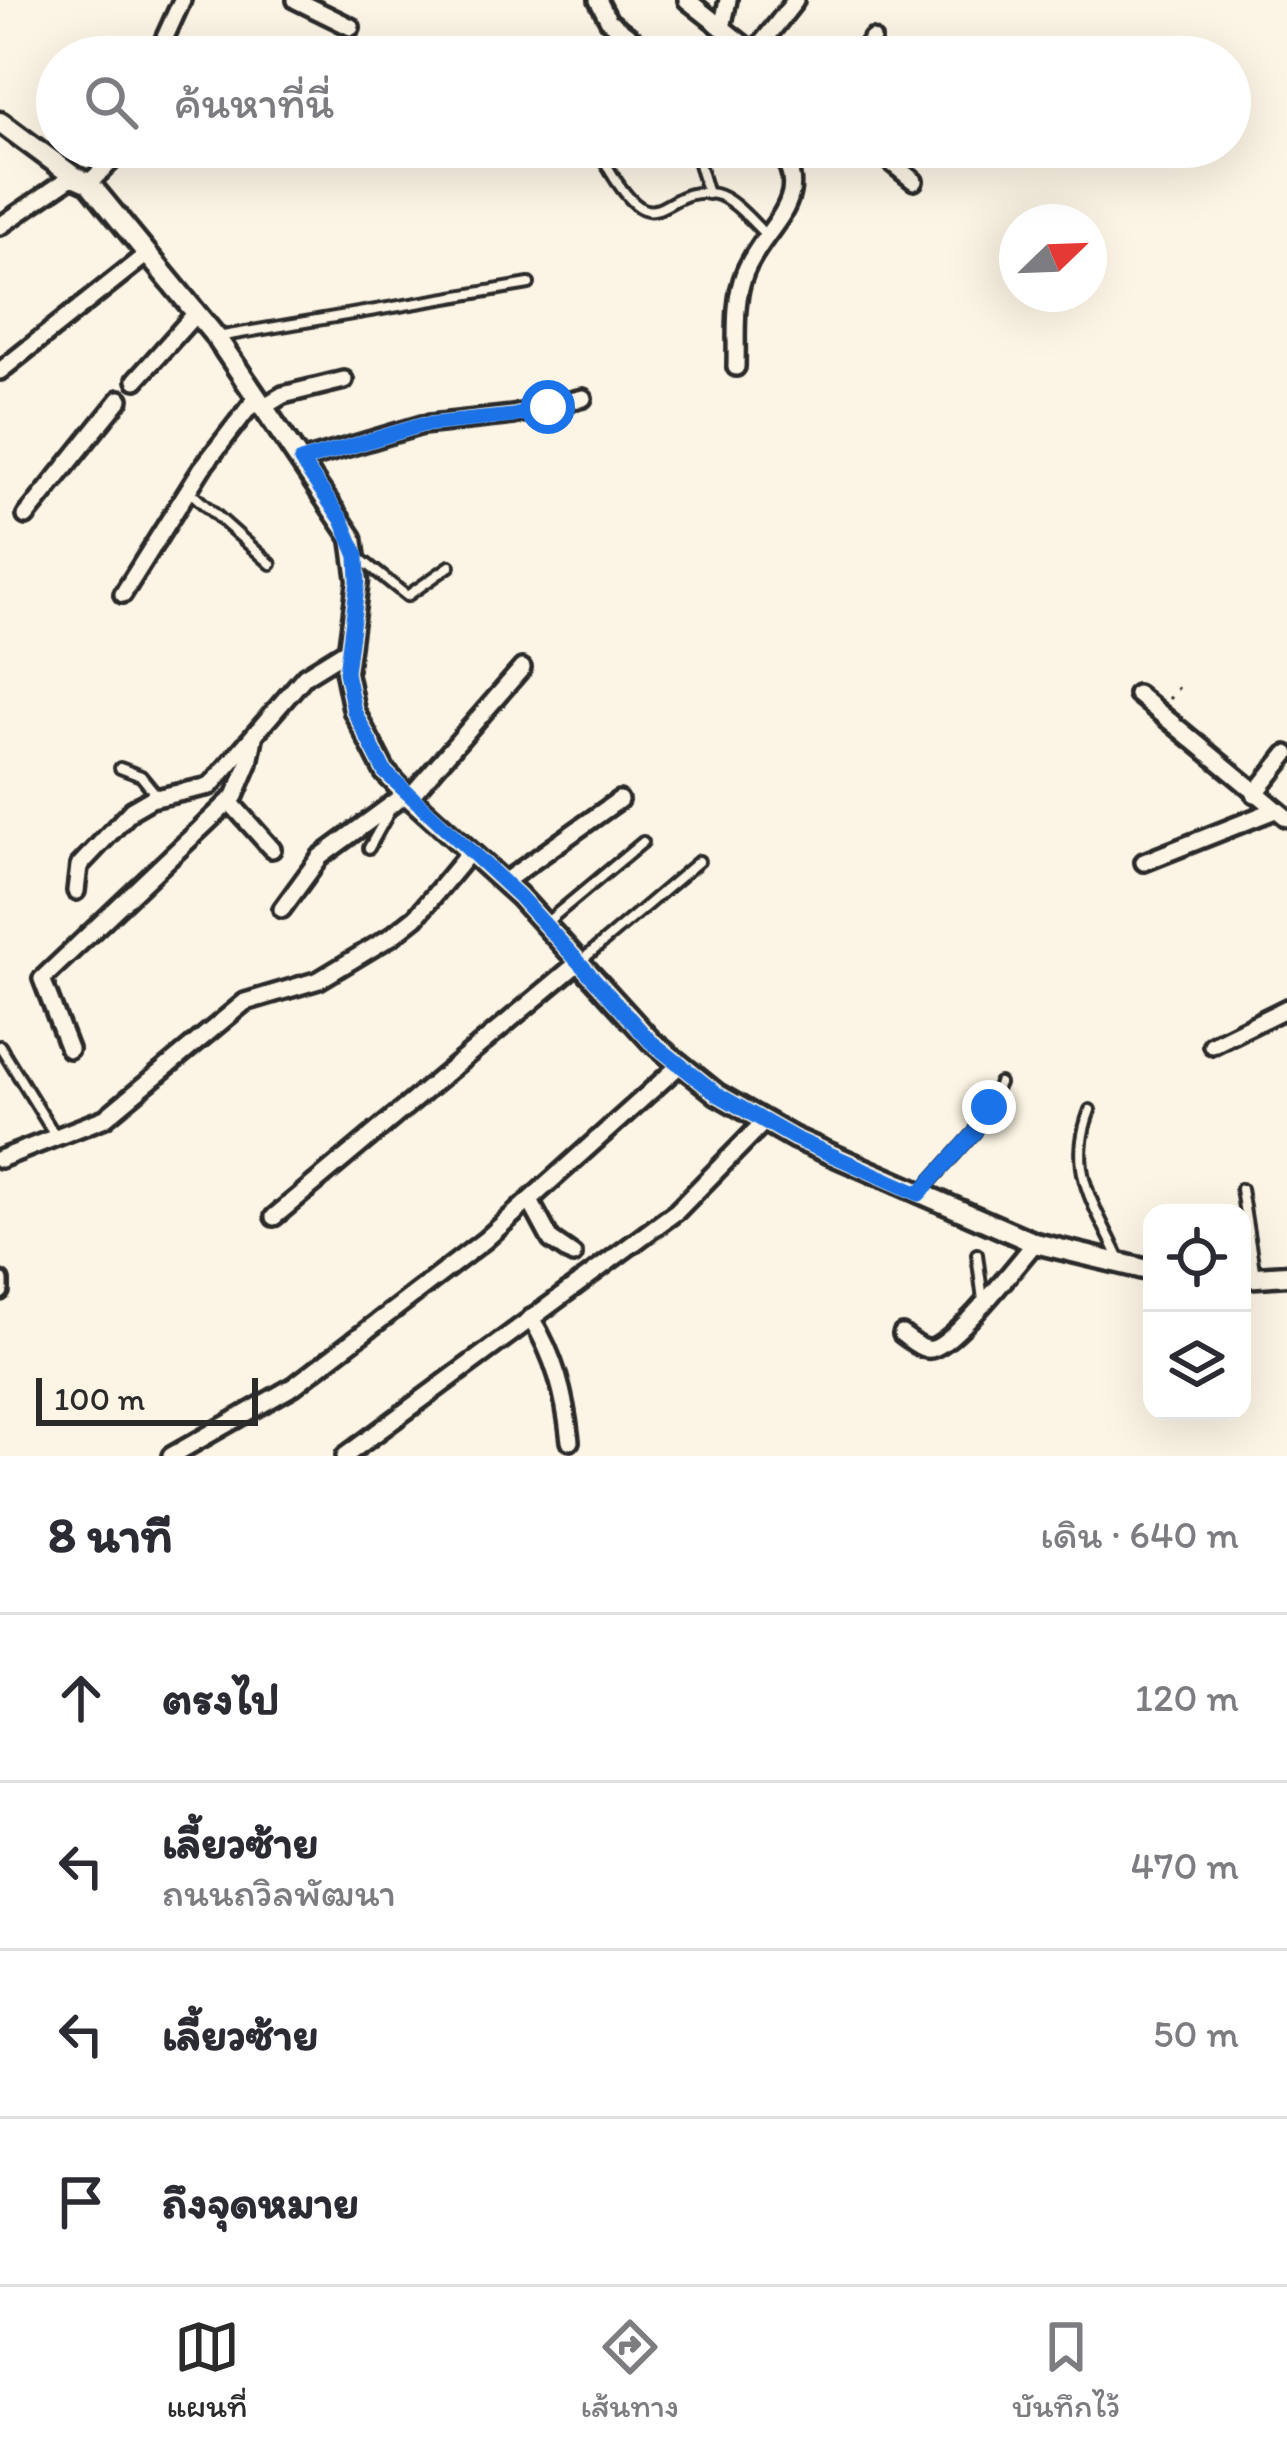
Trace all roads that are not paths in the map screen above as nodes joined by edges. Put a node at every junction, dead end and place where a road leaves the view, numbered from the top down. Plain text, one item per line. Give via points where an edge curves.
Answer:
1 (182, 0) edge
2 (296, 0) edge
3 (598, 0) edge
4 (687, 0) edge
5 (728, 0) edge
6 (795, 1) edge
7 (352, 27) dead end
8 (722, 28) junction
9 (166, 36) edge
10 (629, 36) edge
11 (732, 36) edge
12 (770, 36) edge
13 (1, 124) edge
14 (36, 148) edge
15 (65, 168) edge
16 (96, 168) edge
17 (608, 168) edge
18 (700, 168) edge
19 (791, 168) edge
20 (904, 168) edge
21 (81, 179) junction
22 (914, 181) dead end
23 (708, 194) junction
24 (0, 226) edge
25 (767, 236) junction
26 (147, 254) junction
27 (529, 284) dead end
28 (196, 313) junction
29 (216, 337) junction
30 (736, 367) dead end
31 (0, 371) edge
32 (136, 380) dead end
33 (344, 380) dead end
34 (583, 398) dead end
35 (120, 400) dead end
36 (260, 402) junction
37 (301, 461) junction
38 (188, 490) junction
39 (26, 516) dead end
40 (357, 556) junction
41 (272, 564) dead end
42 (450, 566) dead end
43 (123, 594) dead end
44 (347, 650) junction
45 (522, 668) dead end
46 (1137, 694) dead end
47 (254, 738) junction
48 (1287, 754) edge
49 (120, 768) dead end
50 (1255, 794) junction
51 (158, 797) junction
52 (402, 799) junction
53 (619, 800) dead end
54 (230, 802) junction
55 (1281, 814) edge
56 (643, 842) dead end
57 (369, 848) dead end
58 (272, 849) dead end
59 (470, 852) junction
60 (699, 861) dead end
61 (1144, 862) dead end
62 (504, 882) junction
63 (76, 891) dead end
64 (282, 909) dead end
65 (545, 923) junction
66 (578, 963) junction
67 (1287, 1008) edge
68 (1212, 1045) dead end
69 (0, 1046) edge
70 (69, 1049) dead end
71 (681, 1064) junction
72 (999, 1083) dead end
73 (1090, 1110) dead end
74 (764, 1122) junction
75 (56, 1137) junction
76 (0, 1160) edge
77 (1241, 1189) dead end
78 (919, 1194) junction
79 (530, 1201) junction
80 (1242, 1204) edge
81 (274, 1216) dead end
82 (1035, 1243) junction
83 (976, 1254) dead end
84 (573, 1255) dead end
85 (1123, 1266) junction
86 (1143, 1269) edge
87 (1287, 1275) edge
88 (1251, 1278) edge
89 (0, 1280) edge
90 (0, 1291) edge
91 (984, 1302) junction
92 (531, 1318) junction
93 (902, 1334) dead end
94 (570, 1442) dead end
95 (171, 1456) edge
96 (345, 1456) edge

1 - 9 street
2 - 7 street
3 - 10 street
4 - 8 street
5 - 8 street
6 - 12 street
8 - 11 street
13 - 14 street
15 - 21 street
16 - 21 street
17 - 23 lane via 639,208
18 - 23 lane
19 - 25 street via 793,194
20 - 22 street
21 - 24 street
21 - 26 street
23 - 25 lane via 719,194
25 - 30 street via 738,299
26 - 28 street
26 - 31 street
27 - 29 lane
28 - 29 street
28 - 32 street
29 - 36 street
33 - 36 street
34 - 37 street via 405,429
35 - 39 street
36 - 37 street
36 - 38 street
37 - 40 street
38 - 41 lane
38 - 43 street
40 - 42 lane via 407,596
40 - 44 street
44 - 47 street via 305,676
44 - 52 street via 361,728
45 - 52 street
46 - 50 street
47 - 51 street via 210,786
47 - 54 street
48 - 50 street
49 - 51 lane
50 - 55 street
51 - 63 street via 132,810 80,866
52 - 57 lane
52 - 59 street
52 - 64 street via 320,856
53 - 62 street
54 - 58 street
54 - 70 street via 42,979
55 - 61 street
56 - 65 lane
59 - 62 street
59 - 75 street via 392,936 319,980 245,1002 105,1118
60 - 66 lane
62 - 65 street
65 - 66 street
66 - 71 street
66 - 81 street
67 - 68 street
69 - 75 lane
71 - 74 street
71 - 79 street
72 - 78 lane via 975,1132
73 - 85 lane via 1080,1167
74 - 78 street
74 - 92 street via 677,1210
75 - 76 street
77 - 80 lane
78 - 82 street
79 - 84 street via 551,1240
79 - 95 street via 295,1386
82 - 85 street
82 - 91 street
83 - 91 lane
85 - 86 street
87 - 88 street
89 - 90 street
91 - 93 street via 931,1350
92 - 94 street via 562,1384
92 - 96 street

